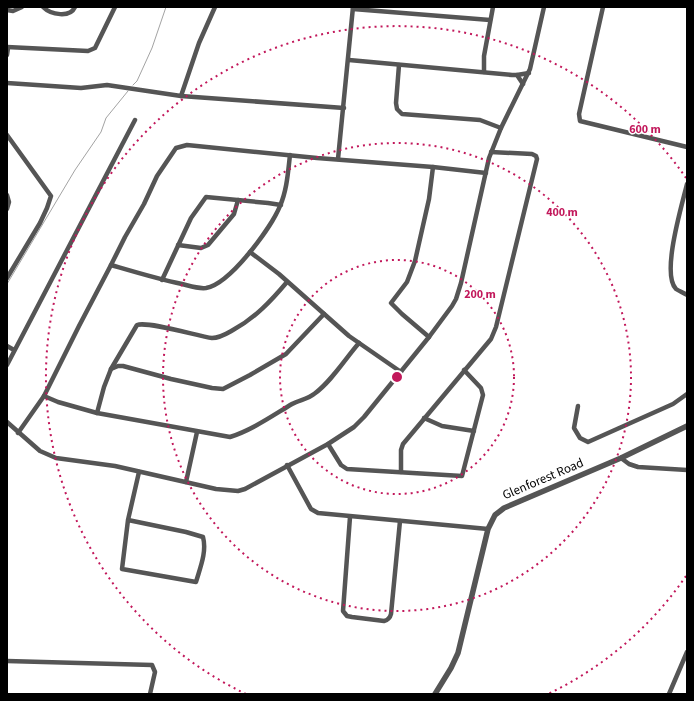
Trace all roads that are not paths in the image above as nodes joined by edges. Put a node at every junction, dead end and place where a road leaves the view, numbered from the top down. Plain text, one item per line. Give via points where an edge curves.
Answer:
1 (22, 7) edge
2 (43, 7) edge
3 (75, 7) edge
4 (115, 7) edge
5 (216, 7) edge
6 (493, 7) edge
7 (544, 7) edge
8 (603, 7) edge
9 (353, 8) edge
10 (7, 10) edge
11 (402, 10) edge
12 (490, 20) junction
13 (7, 47) edge
14 (7, 55) edge
15 (348, 60) junction
16 (399, 65) junction
17 (484, 72) junction
18 (529, 72) junction
19 (517, 75) junction
20 (7, 83) edge
21 (523, 84) junction
22 (181, 96) junction
23 (344, 108) junction
24 (135, 120) dead end
25 (501, 128) junction
26 (7, 136) edge
27 (687, 147) edge
28 (491, 152) junction
29 (290, 155) junction
30 (338, 160) junction
31 (433, 167) junction
32 (486, 173) junction
33 (687, 184) edge
34 (7, 195) edge
35 (238, 200) junction
36 (281, 206) junction
37 (7, 209) edge
38 (178, 245) junction
39 (250, 252) junction
40 (111, 265) junction
41 (7, 278) edge
42 (162, 280) junction
43 (287, 282) junction
44 (687, 295) edge
45 (324, 314) junction
46 (429, 337) junction
47 (359, 343) junction
48 (7, 346) edge
49 (14, 350) junction
50 (7, 364) edge
51 (111, 369) junction
52 (464, 370) junction
53 (401, 372) junction
54 (687, 394) edge
55 (44, 396) junction
56 (578, 406) dead end
57 (97, 413) junction
58 (424, 418) junction
59 (7, 422) edge
60 (687, 426) edge
61 (474, 431) junction
62 (197, 432) junction
63 (18, 433) junction
64 (328, 444) junction
65 (621, 458) junction
66 (287, 465) junction
67 (687, 470) edge
68 (139, 472) junction
69 (401, 472) junction
70 (186, 482) junction
71 (350, 517) junction
72 (128, 520) junction
73 (400, 521) junction
74 (488, 529) junction
75 (687, 652) edge
76 (7, 661) edge
77 (150, 694) edge
78 (435, 694) edge
79 (669, 694) edge

1 - 10 street via 13,11
2 - 3 street via 52,13 68,14
4 - 13 street via 95,48 88,51
5 - 22 street via 199,43
6 - 12 street
7 - 18 street
8 - 27 street via 578,114 580,121
9 - 11 street
9 - 15 street
11 - 12 street
12 - 17 street
13 - 14 street
15 - 16 street
15 - 23 street
16 - 17 street
16 - 25 street via 396,103 402,114 480,120
17 - 19 street
18 - 19 street
18 - 21 street
19 - 21 street
20 - 22 street via 81,88 107,85
21 - 25 street
22 - 23 street
23 - 30 street
24 - 49 street
25 - 28 street
26 - 41 street via 51,196 40,223
28 - 32 street
28 - 52 street via 532,154 536,156 537,162 495,332
29 - 30 street
29 - 36 street
29 - 40 street via 187,145 176,148 157,176
30 - 31 street
31 - 32 street
31 - 46 street via 429,199 415,261 407,282 391,302
32 - 46 street via 459,291 452,306
33 - 44 street via 671,252 670,276 676,289
34 - 37 street
35 - 36 street
35 - 38 street via 234,214 208,245 200,248
35 - 38 street via 206,197 191,218
36 - 39 street via 264,235
38 - 42 street
39 - 42 street via 223,279 210,287 195,287
39 - 43 street
40 - 42 street
40 - 55 street
43 - 45 street
43 - 51 street via 250,320 219,337 203,337 140,324
45 - 47 street
45 - 51 street via 286,354 223,389 170,379 123,366
46 - 53 street
47 - 53 street
47 - 62 street via 322,387 311,396 230,438
48 - 49 street
49 - 50 street
51 - 57 street
52 - 58 street
52 - 61 street via 483,392
53 - 64 street via 359,423
54 - 56 street via 673,404 588,442 580,438 574,428
55 - 57 street
55 - 63 street
57 - 62 street
58 - 61 street via 442,426
58 - 69 street via 402,447
59 - 63 street
60 - 65 street, Glenforest Road
61 - 69 street via 462,476
62 - 70 street
63 - 68 street via 47,455
64 - 66 street
64 - 69 street via 341,466 345,468
65 - 67 street via 638,467
65 - 74 street, Glenforest Road via 504,508 495,515
66 - 70 street via 238,491
66 - 71 street via 311,509 320,514
68 - 70 street
68 - 72 street
71 - 73 street
71 - 73 street via 343,611 352,617 384,621 390,618 391,614
72 - 72 street via 122,569 196,582 202,562 205,543 203,538
73 - 74 street
74 - 78 street, Glenforest Road via 458,653 452,668
75 - 79 street
76 - 77 street via 152,665 155,672

